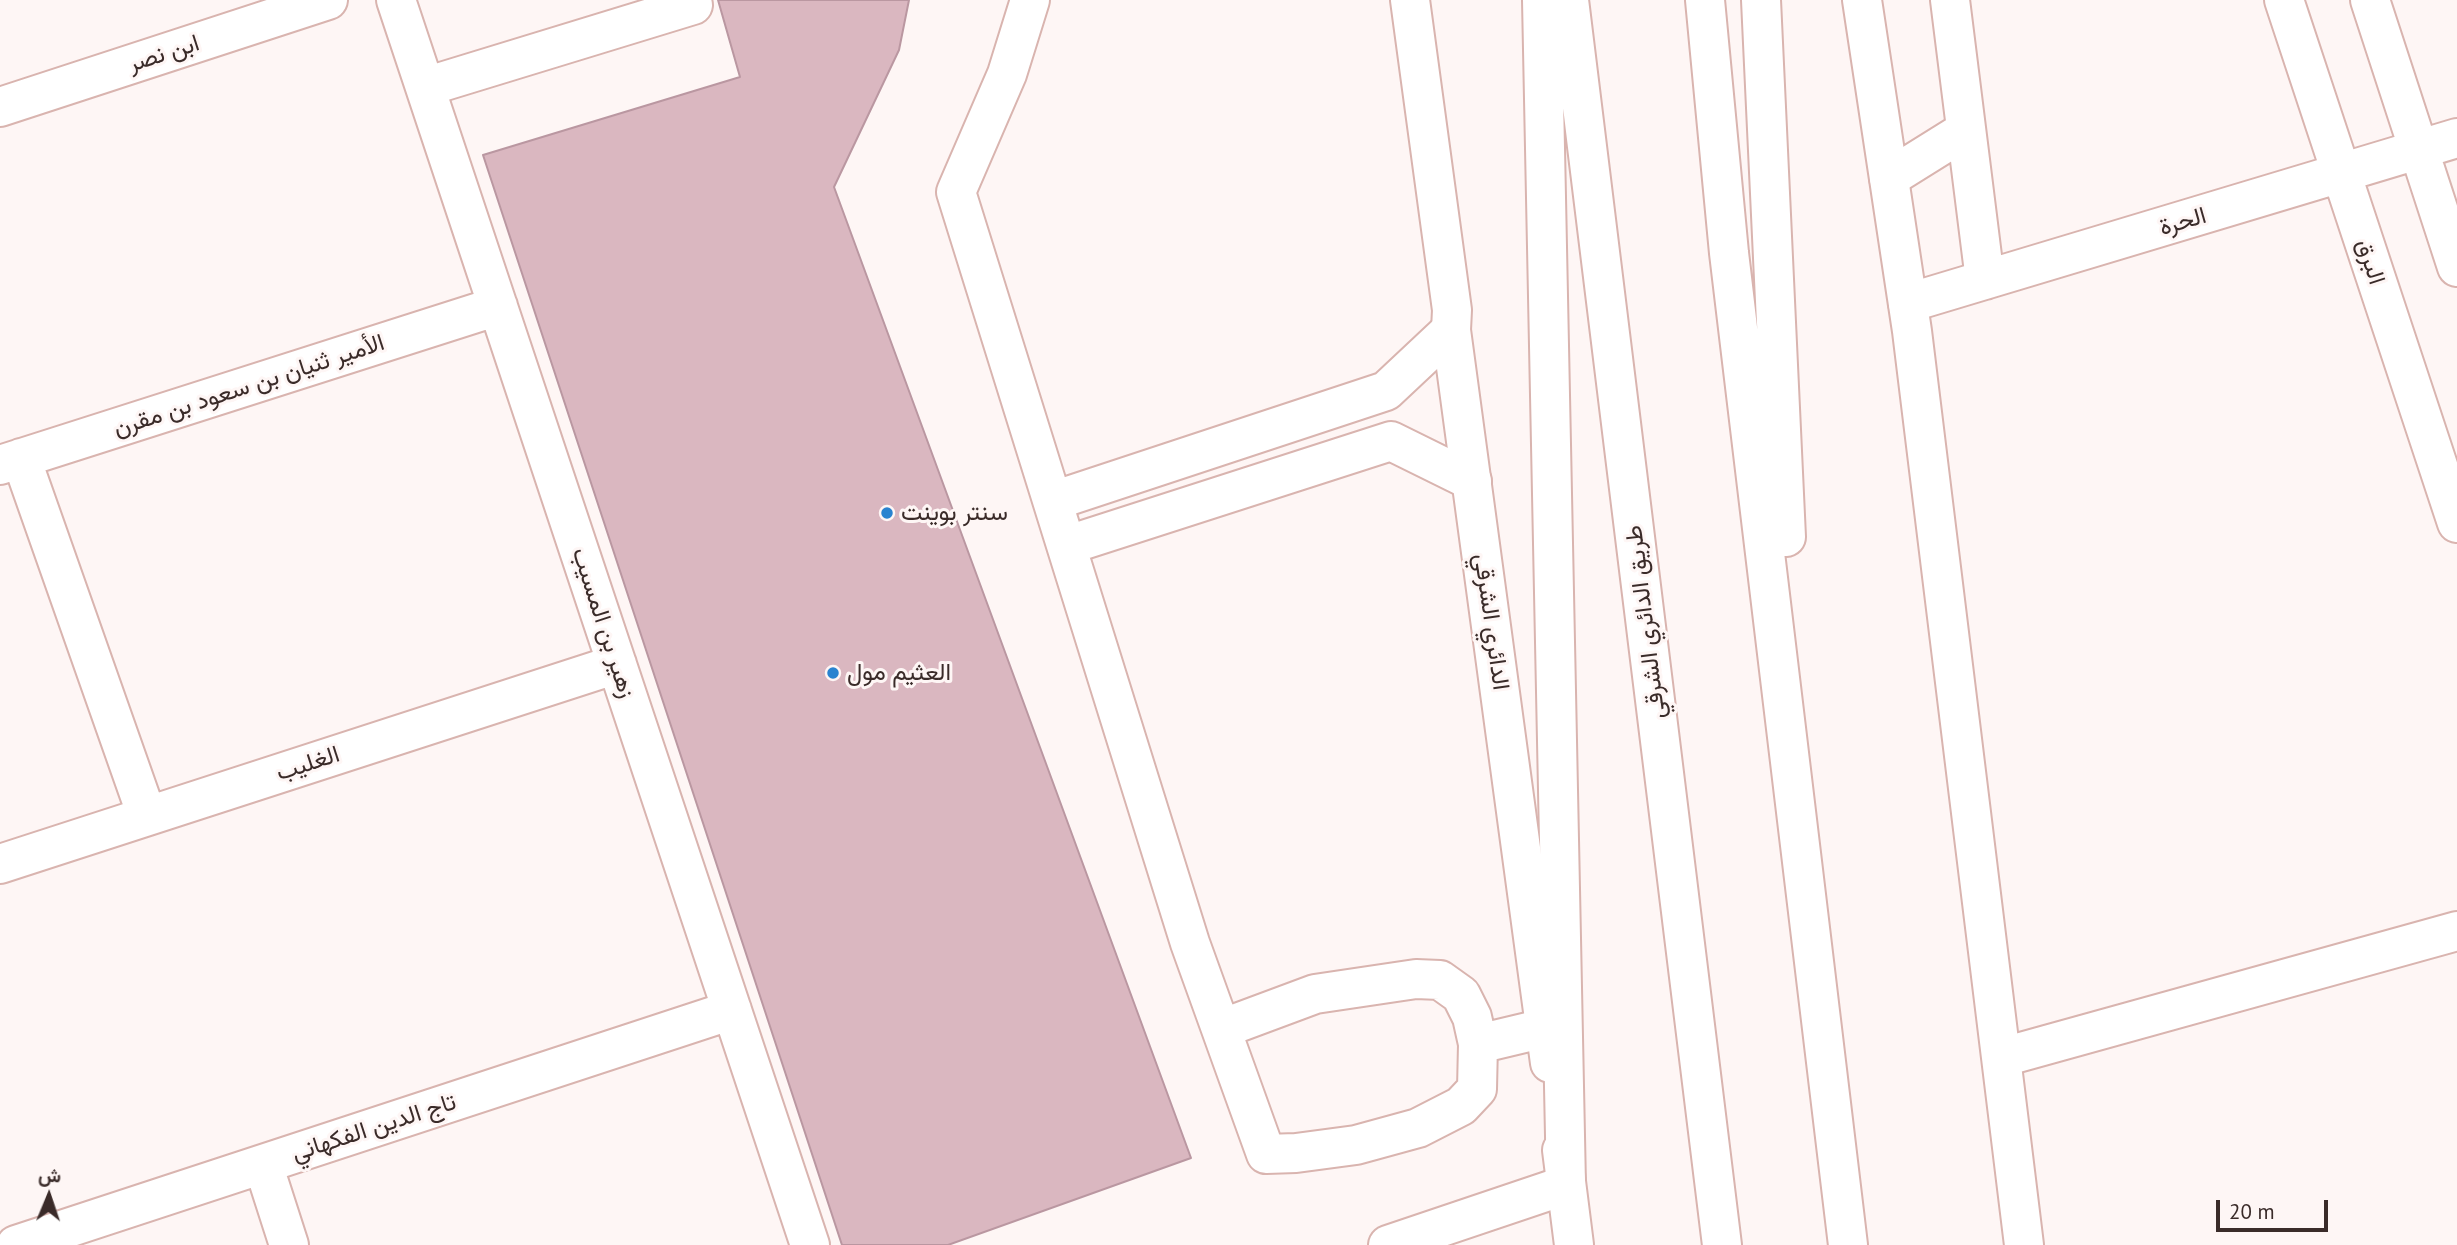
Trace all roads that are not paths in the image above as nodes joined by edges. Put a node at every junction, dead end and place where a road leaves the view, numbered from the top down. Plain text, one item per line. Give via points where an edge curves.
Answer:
1 (328, 0) edge
2 (396, 0) edge
3 (691, 0) edge
4 (1030, 0) edge
5 (1410, 0) edge
6 (1542, 0) edge
7 (1569, 0) edge
8 (1705, 0) edge
9 (1761, 0) edge
10 (1862, 0) edge
11 (1950, 0) edge
12 (2284, 0) edge
13 (2370, 0) edge
14 (425, 87) junction
15 (0, 107) edge
16 (1966, 130) junction
17 (2457, 138) edge
18 (2419, 150) junction
19 (2342, 175) junction
20 (1889, 178) junction
21 (2457, 267) edge
22 (1985, 280) junction
23 (1908, 303) junction
24 (498, 306) junction
25 (1451, 330) junction
26 (10, 462) edge
27 (1472, 481) junction
28 (1053, 501) junction
29 (2457, 523) edge
30 (1068, 545) junction
31 (617, 664) junction
32 (147, 816) junction
33 (1801, 850) junction
34 (0, 864) edge
35 (2457, 931) edge
36 (732, 1010) junction
37 (1545, 1028) junction
38 (1221, 1029) junction
39 (1478, 1044) junction
40 (2003, 1057) junction
41 (263, 1164) junction
42 (1566, 1185) junction
43 (16, 1245) edge
44 (289, 1245) edge
45 (810, 1245) edge
46 (1388, 1245) edge
47 (1574, 1245) edge
48 (1722, 1245) edge
49 (1848, 1245) edge
50 (2024, 1245) edge

1 - 15 main road, ابن نصر
2 - 14 main road, زهير بن المسيب
3 - 14 main road via 693,5
4 - 28 main road via 1007,74 956,192
5 - 25 main road, الدائري الشرقي
6 - 42 main road
7 - 48 main road, طريق الدائري الشرقي
8 - 33 main road via 1729,253
9 - 33 main road
10 - 20 main road
11 - 16 main road
12 - 19 main road, البرق
13 - 18 main road
14 - 24 main road, زهير بن المسيب
16 - 20 main road
16 - 22 main road
17 - 18 main road, الحرة
18 - 19 main road, الحرة
18 - 21 main road
19 - 22 main road, الحرة
19 - 29 main road, البرق
20 - 23 main road
22 - 23 main road, الحرة
23 - 40 main road
24 - 26 main road, الأمير ثنيان بن سعود بن مقرن
24 - 31 main road, زهير بن المسيب
25 - 27 main road, الدائري الشرقي
25 - 28 main road via 1386,391
26 - 32 main road
27 - 30 main road via 1391,442
27 - 37 main road, الدائري الشرقي
28 - 30 main road
30 - 38 main road via 1190,943
31 - 32 main road, الغليب
31 - 36 main road, زهير بن المسيب
32 - 34 main road, الغليب
33 - 49 main road
35 - 40 main road
36 - 41 main road, تاج الدين الفكهاني
36 - 45 main road, زهير بن المسيب
37 - 39 main road
37 - 42 main road, الدائري الشرقي
38 - 39 main road via 1315,994 1416,979 1440,980 1461,995
38 - 39 main road via 1266,1154 1356,1145 1418,1128 1461,1106 1477,1089
40 - 50 main road
41 - 43 main road, تاج الدين الفكهاني
41 - 44 main road
42 - 46 main road
42 - 47 main road, الدائري الشرقي

